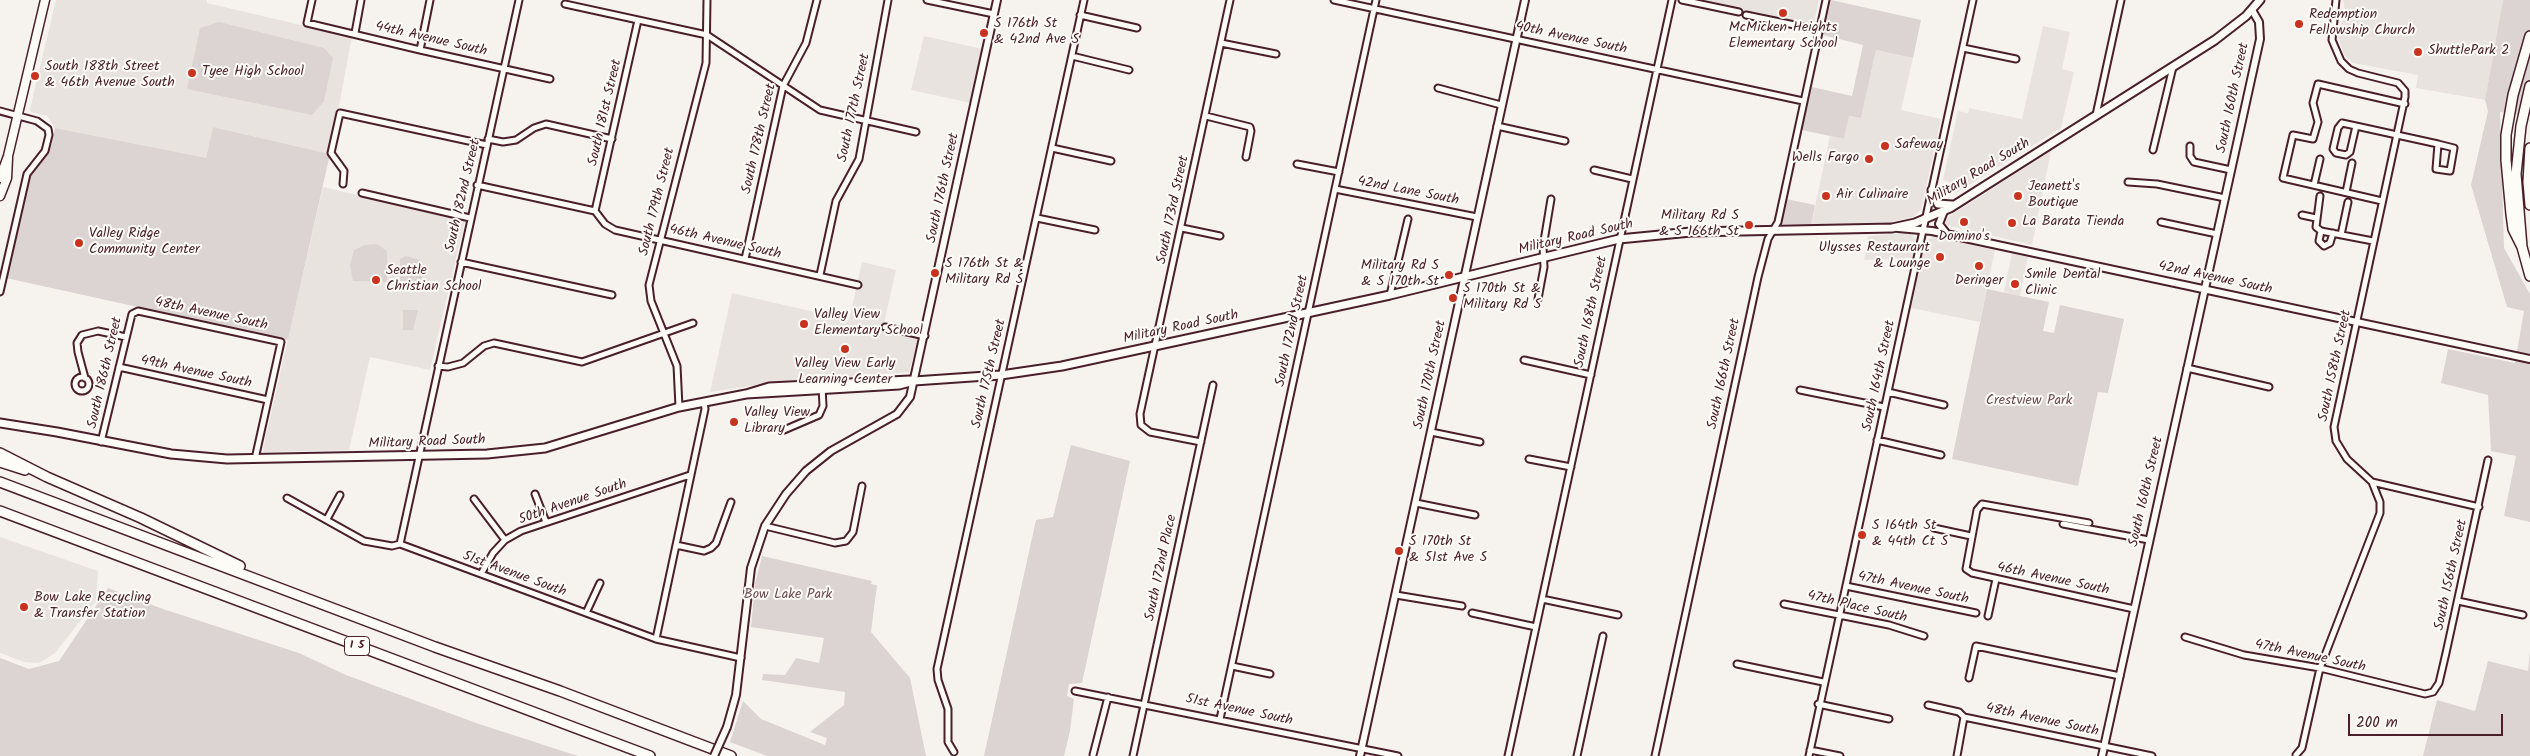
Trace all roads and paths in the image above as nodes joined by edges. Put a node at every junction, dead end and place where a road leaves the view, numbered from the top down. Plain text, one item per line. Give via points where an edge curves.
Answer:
1 (45, 0) edge
2 (312, 0) edge
3 (361, 0) edge
4 (430, 0) edge
5 (520, 0) edge
6 (706, 0) edge
7 (817, 0) edge
8 (888, 0) edge
9 (927, 0) edge
10 (997, 0) edge
11 (1084, 0) edge
12 (1230, 0) edge
13 (1334, 0) edge
14 (1376, 0) edge
15 (1525, 0) edge
16 (1672, 0) edge
17 (1682, 0) edge
18 (1826, 0) edge
19 (1973, 0) edge
20 (2121, 0) edge
21 (2260, 0) edge
22 (2336, 0) edge
23 (565, 4) dead end
24 (1374, 9) junction
25 (2252, 10) junction
26 (1739, 12) dead end
27 (994, 14) junction
28 (1746, 15) dead end
29 (1080, 16) junction
30 (638, 20) junction
31 (1137, 28) dead end
32 (1819, 30) junction
33 (355, 33) junction
34 (707, 35) junction
35 (2530, 36) edge
36 (1516, 39) junction
37 (1221, 43) junction
38 (1963, 48) junction
39 (420, 50) junction
40 (1276, 54) dead end
41 (1072, 56) junction
42 (2016, 59) dead end
43 (2173, 67) junction
44 (504, 69) junction
45 (1657, 69) junction
46 (1129, 70) dead end
47 (550, 79) dead end
48 (783, 86) junction
49 (2530, 86) edge
50 (1438, 88) dead end
51 (1803, 101) junction
52 (2405, 104) junction
53 (1501, 105) junction
54 (0, 111) edge
55 (2096, 115) junction
56 (18, 116) junction
57 (1206, 116) junction
58 (866, 122) junction
59 (1497, 126) junction
60 (2356, 126) junction
61 (916, 132) dead end
62 (2398, 135) junction
63 (612, 138) junction
64 (487, 142) junction
65 (1564, 142) dead end
66 (2438, 144) junction
67 (2190, 146) dead end
68 (1052, 148) junction
69 (2530, 148) edge
70 (2153, 150) dead end
71 (8, 156) junction
72 (1246, 157) dead end
73 (2320, 160) dead end
74 (1111, 161) dead end
75 (2352, 163) dead end
76 (1298, 164) dead end
77 (1594, 170) dead end
78 (2231, 170) junction
79 (1339, 172) junction
80 (0, 178) edge
81 (1632, 179) junction
82 (2128, 182) dead end
83 (343, 184) dead end
84 (477, 185) junction
85 (2314, 185) junction
86 (1335, 189) junction
87 (1932, 190) junction
88 (2346, 192) junction
89 (362, 193) dead end
90 (0, 196) edge
91 (2320, 196) dead end
92 (2225, 198) junction
93 (1551, 199) dead end
94 (2382, 201) junction
95 (2348, 202) dead end
96 (1955, 204) junction
97 (2530, 205) edge
98 (595, 211) junction
99 (1944, 211) junction
100 (2302, 215) dead end
101 (1477, 216) junction
102 (470, 218) junction
103 (1037, 218) junction
104 (2316, 218) junction
105 (1408, 219) dead end
106 (1925, 220) junction
107 (2161, 222) dead end
108 (1182, 228) junction
109 (1894, 228) junction
110 (2318, 229) junction
111 (1095, 230) dead end
112 (1923, 230) junction
113 (1774, 231) junction
114 (2333, 233) junction
115 (1948, 234) junction
116 (2218, 234) junction
117 (2341, 235) junction
118 (1220, 236) dead end
119 (660, 239) junction
120 (1619, 239) junction
121 (2373, 241) junction
122 (2522, 248) junction
123 (1544, 258) junction
124 (745, 259) junction
125 (461, 262) junction
126 (820, 275) junction
127 (1465, 276) junction
128 (2530, 276) edge
129 (858, 285) dead end
130 (2206, 289) junction
131 (0, 292) edge
132 (612, 295) dead end
133 (1390, 295) junction
134 (1538, 300) dead end
135 (135, 311) joint
136 (1309, 312) junction
137 (2357, 322) junction
138 (694, 323) dead end
139 (885, 327) dead end
140 (663, 335) junction
141 (925, 336) junction
142 (126, 337) junction
143 (1156, 346) junction
144 (2530, 359) edge
145 (1524, 360) dead end
146 (438, 366) junction
147 (119, 367) junction
148 (2187, 368) junction
149 (1001, 375) junction
150 (1591, 375) junction
151 (85, 378) dead end
152 (914, 381) junction
153 (1213, 385) dead end
154 (2269, 387) dead end
155 (822, 388) junction
156 (1800, 390) dead end
157 (1888, 392) junction
158 (268, 400) junction
159 (704, 402) junction
160 (1944, 405) dead end
161 (679, 407) junction
162 (1884, 407) junction
163 (0, 424) edge
164 (784, 430) dead end
165 (1431, 432) junction
166 (1877, 440) junction
167 (101, 442) junction
168 (1201, 442) junction
169 (1480, 442) dead end
170 (0, 453) edge
171 (1941, 455) dead end
172 (418, 457) junction
173 (255, 459) junction
174 (1529, 459) dead end
175 (2488, 460) dead end
176 (0, 462) edge
177 (1571, 467) junction
178 (690, 475) junction
179 (47, 478) junction
180 (0, 482) edge
181 (2372, 482) junction
182 (862, 486) dead end
183 (535, 494) dead end
184 (340, 495) dead end
185 (287, 498) dead end
186 (474, 499) dead end
187 (731, 502) dead end
188 (1416, 503) junction
189 (2479, 506) junction
190 (0, 511) edge
191 (1475, 515) dead end
192 (0, 516) edge
193 (327, 519) junction
194 (546, 522) junction
195 (2089, 523) dead end
196 (2063, 524) dead end
197 (765, 526) junction
198 (1934, 528) dead end
199 (64, 535) junction
200 (1971, 536) junction
201 (505, 540) junction
202 (2149, 540) junction
203 (400, 544) junction
204 (676, 545) junction
205 (481, 574) junction
206 (1996, 579) junction
207 (600, 583) dead end
208 (278, 586) junction
209 (1846, 586) junction
210 (1396, 595) junction
211 (1542, 599) junction
212 (2458, 601) junction
213 (1784, 604) dead end
214 (1462, 606) dead end
215 (2134, 609) junction
216 (586, 613) junction
217 (1472, 613) dead end
218 (1976, 613) dead end
219 (1618, 615) dead end
220 (1839, 615) junction
221 (2523, 615) dead end
222 (1988, 616) dead end
223 (1536, 627) junction
224 (1602, 636) dead end
225 (1924, 636) dead end
226 (2185, 637) dead end
227 (656, 639) junction
228 (741, 658) junction
229 (1737, 664) dead end
230 (1232, 666) junction
231 (2320, 668) junction
232 (1270, 674) dead end
233 (2120, 676) junction
234 (1970, 678) dead end
235 (1824, 682) junction
236 (1075, 691) dead end
237 (2433, 692) joint
238 (1108, 697) junction
239 (1144, 704) junction
240 (1818, 704) junction
241 (1928, 705) dead end
242 (1964, 717) junction
243 (1220, 719) junction
244 (1890, 719) dead end
245 (2104, 746) junction
246 (1362, 748) junction
247 (954, 752) dead end
248 (1809, 753) edge
249 (1093, 755) edge
250 (2296, 755) edge
251 (650, 756) edge
252 (714, 756) edge
253 (731, 756) edge
254 (1133, 756) edge
255 (1360, 756) edge
256 (1398, 756) edge
257 (1508, 756) edge
258 (1578, 756) edge
259 (1654, 756) edge
260 (1840, 756) edge
261 (1957, 756) edge
262 (2102, 756) edge
263 (2152, 756) edge

1 - 56 main road
2 - 33 street, 44th Avenue South via 308,23
3 - 33 street
4 - 39 street
5 - 44 street, South 182nd Street
6 - 34 street, South 179th Street
7 - 48 street, South 178th Street via 806,43
8 - 58 street, South 177th Street
9 - 27 street
10 - 27 street, South 176th Street
11 - 29 street, South 175th Street
12 - 37 street, South 173rd Street
13 - 24 street, 40th Avenue South
14 - 24 street, South 172nd Street
15 - 36 street, South 170th Street
16 - 45 street, South 168th Street
17 - 26 street
18 - 32 street, South 166th Street
19 - 38 street, South 164th Street
20 - 55 street
21 - 25 main road
22 - 52 street via 2332,40 2341,61 2358,73 2398,83 2405,91
23 - 30 street
24 - 36 street, 40th Avenue South
24 - 79 street, South 172nd Street
25 - 43 main road, Military Road South via 2232,29
25 - 78 street, South 160th Street via 2259,22 2260,39
27 - 141 street, South 176th Street
28 - 32 street
29 - 31 street
29 - 41 street, South 175th Street
30 - 34 street
30 - 63 street, South 181st Street
32 - 51 street, South 166th Street
33 - 39 street, 44th Avenue South
34 - 48 street
34 - 119 street, South 179th Street via 706,63
35 - 122 highway via 2513,95 2506,135 2513,229
36 - 45 street, 40th Avenue South
36 - 53 street, South 170th Street
37 - 40 street
37 - 57 street, South 173rd Street
38 - 42 street
38 - 87 street, South 164th Street
39 - 44 street, 44th Avenue South
41 - 46 street
41 - 68 street, South 175th Street
43 - 55 main road, Military Road South
43 - 70 street
44 - 47 street, 44th Avenue South
44 - 64 street, South 182nd Street
45 - 51 street, 40th Avenue South
45 - 81 street, South 168th Street
48 - 58 street via 820,110
48 - 124 street, South 178th Street
49 - 122 highway via 2521,126 2516,174
50 - 53 street
51 - 113 street, South 166th Street
52 - 62 street, South 158th Street
52 - 85 street via 2318,84 2313,103 2318,122 2313,139 2293,135 2283,178
53 - 59 street, South 170th Street
54 - 56 street
55 - 96 main road, Military Road South
56 - 71 main road
56 - 131 street via 37,121 48,129 49,141 27,174
57 - 72 street via 1250,127
57 - 108 street, South 173rd Street
58 - 61 street
58 - 126 street, South 177th Street via 859,159 836,201
59 - 65 street
59 - 101 street, South 170th Street
60 - 60 street via 2340,125 2334,152 2348,154
60 - 62 street
62 - 66 street
62 - 94 street, South 158th Street
63 - 64 street via 546,124 516,140
63 - 98 street, South 181st Street
64 - 83 street via 340,114 331,153 344,171
64 - 84 street, South 182nd Street
66 - 66 street via 2454,148 2450,171 2436,169
67 - 78 street via 2194,162
68 - 74 street
68 - 103 street, South 175th Street
69 - 97 highway
71 - 80 main road
71 - 90 main road via 9,168
73 - 85 street
75 - 88 street
76 - 79 street
77 - 81 street
78 - 92 street, South 160th Street
79 - 86 street, South 172nd Street
81 - 120 street, South 168th Street
82 - 92 street via 2157,184
84 - 98 street
84 - 102 street, South 182nd Street
85 - 88 street
86 - 101 street, 42nd Lane South
86 - 136 street, South 172nd Street
87 - 96 main road via 1938,204
87 - 106 street, South 164th Street
88 - 94 street
89 - 102 street
91 - 104 street
92 - 116 street, South 160th Street
93 - 123 street
94 - 121 street, South 158th Street
95 - 117 street
96 - 99 main road, Military Road South
98 - 119 street, 46th Avenue South via 604,224 615,230
99 - 106 main road, Military Road South
99 - 115 street via 1939,224
100 - 104 street
101 - 127 street, South 170th Street
102 - 125 street, South 182nd Street
103 - 111 street
103 - 149 street, South 175th Street
104 - 110 street
105 - 133 street
106 - 109 main road, Military Road South
106 - 112 street, South 164th Street
107 - 116 street
108 - 118 street
108 - 143 street, South 173rd Street
109 - 112 street, 42nd Avenue South
109 - 113 main road, Military Road South
110 - 114 street
110 - 114 street via 2319,241 2324,246 2330,244
112 - 115 street, 42nd Avenue South
112 - 157 street, South 164th Street
113 - 120 main road, Military Road South via 1690,232
113 - 259 street, South 166th Street via 1768,239 1758,277
114 - 117 street
115 - 130 street, 42nd Avenue South
116 - 130 street, South 160th Street
117 - 121 street
119 - 124 street, 46th Avenue South
119 - 140 street, South 179th Street via 648,293
120 - 123 main road, Military Road South
120 - 150 street, South 168th Street
121 - 137 street, South 158th Street
122 - 128 highway
123 - 127 main road, Military Road South
123 - 134 street
124 - 126 street, 46th Avenue South
125 - 132 street
125 - 146 street, South 182nd Street
126 - 129 street, 46th Avenue South
127 - 133 main road, Military Road South
127 - 165 street, South 170th Street
130 - 137 street, 42nd Avenue South
130 - 148 street, South 160th Street
133 - 136 main road, Military Road South
135 - 142 street, South 186th Street
135 - 158 street, 48th Avenue South via 282,342
136 - 143 main road, Military Road South
136 - 230 street, South 172nd Street
137 - 144 street, 42nd Avenue South
137 - 181 street, South 158th Street via 2334,432 2347,459
138 - 140 street
139 - 141 street
140 - 146 street via 582,362 494,343 484,346 462,363
140 - 161 street, South 179th Street via 677,366
141 - 152 street, South 176th Street
142 - 147 street, South 186th Street
142 - 151 street via 98,331 82,335 77,343
143 - 149 main road, Military Road South
143 - 168 street, South 173rd Street via 1140,414 1141,425 1150,432
145 - 150 street
146 - 172 street, South 182nd Street
147 - 158 street, 49th Avenue South
147 - 167 street, South 186th Street
148 - 154 street
148 - 202 street, South 160th Street
149 - 152 main road, Military Road South
149 - 247 street, South 175th Street via 937,669 948,709 948,742
150 - 177 street, South 168th Street
152 - 155 main road, Military Road South
152 - 197 street via 910,397 897,414 832,451 806,471
153 - 168 street, South 172nd Place
155 - 159 main road, Military Road South via 769,387
155 - 164 street via 823,406 819,415
156 - 162 street
157 - 160 street
157 - 162 street, South 164th Street
158 - 173 street
159 - 161 main road, Military Road South
159 - 178 street
161 - 172 main road, Military Road South via 545,448
162 - 166 street, South 164th Street
163 - 167 main road, Military Road South
165 - 169 street
165 - 188 street, South 170th Street
166 - 171 street
166 - 209 street, South 164th Street
167 - 173 main road, Military Road South via 171,454
168 - 239 street, South 172nd Place
170 - 179 highway
172 - 173 main road, Military Road South
172 - 203 street, South 182nd Street
174 - 177 street
175 - 189 street, South 156th Street
176 - 179 highway
177 - 211 street, South 168th Street
178 - 194 street, 50th Avenue South
178 - 204 street
179 - 208 highway via 197,544
180 - 208 highway, I 5
181 - 189 street
181 - 231 street, South 158th Street via 2380,502 2378,521
182 - 197 street via 852,532 846,541 835,543
183 - 194 street
184 - 193 street
185 - 193 street, 51st Avenue South
186 - 201 street
187 - 204 street via 716,543 711,548 704,551
188 - 191 street
188 - 210 street, South 170th Street
189 - 212 street, South 156th Street
190 - 199 highway, I 5
192 - 199 highway
193 - 203 street, 51st Avenue South via 364,541 392,546
194 - 201 street, 50th Avenue South
195 - 200 street via 1989,503 1980,504
196 - 202 street
197 - 228 street via 750,575
198 - 200 street
199 - 251 highway, I 5
200 - 206 street, 46th Avenue South via 1968,572
201 - 205 street, 50th Avenue South
202 - 215 street, South 160th Street
203 - 205 street, 51st Avenue South
204 - 227 street
205 - 216 street, 51st Avenue South
206 - 215 street, 46th Avenue South
206 - 222 street
207 - 216 street
208 - 253 highway, I 5
209 - 218 street, 47th Avenue South
209 - 220 street, South 164th Street
210 - 214 street
210 - 246 street, South 170th Street
211 - 219 street
211 - 223 street, South 168th Street
212 - 221 street
212 - 237 street, South 156th Street via 2439,683
213 - 220 street, 47th Place South
215 - 233 street, South 160th Street
216 - 227 street, 51st Avenue South
217 - 223 street
220 - 225 street, 47th Place South
220 - 235 street, South 164th Street
223 - 257 street, South 168th Street
224 - 258 street
226 - 231 street, 47th Avenue South via 2244,655
227 - 228 street, 51st Avenue South
228 - 252 street, bridge via 736,695
229 - 235 street
230 - 232 street
230 - 243 street, South 172nd Street
231 - 237 street, 47th Avenue South via 2425,694
231 - 250 street, South 158th Street via 2302,748
233 - 234 street via 1976,646
233 - 245 street, South 160th Street
235 - 240 street, South 164th Street
236 - 238 street, 51st Avenue South
238 - 239 street, 51st Avenue South
238 - 249 street
239 - 243 street, 51st Avenue South
239 - 254 street, South 172nd Place
240 - 244 street
240 - 248 street, South 164th Street
241 - 242 street, 48th Avenue South via 1959,712
242 - 245 street, 48th Avenue South
242 - 261 street
243 - 246 street, 51st Avenue South
245 - 262 street, South 160th Street
245 - 263 street, 48th Avenue South
246 - 255 street, South 170th Street
246 - 256 street, 51st Avenue South
248 - 260 street

